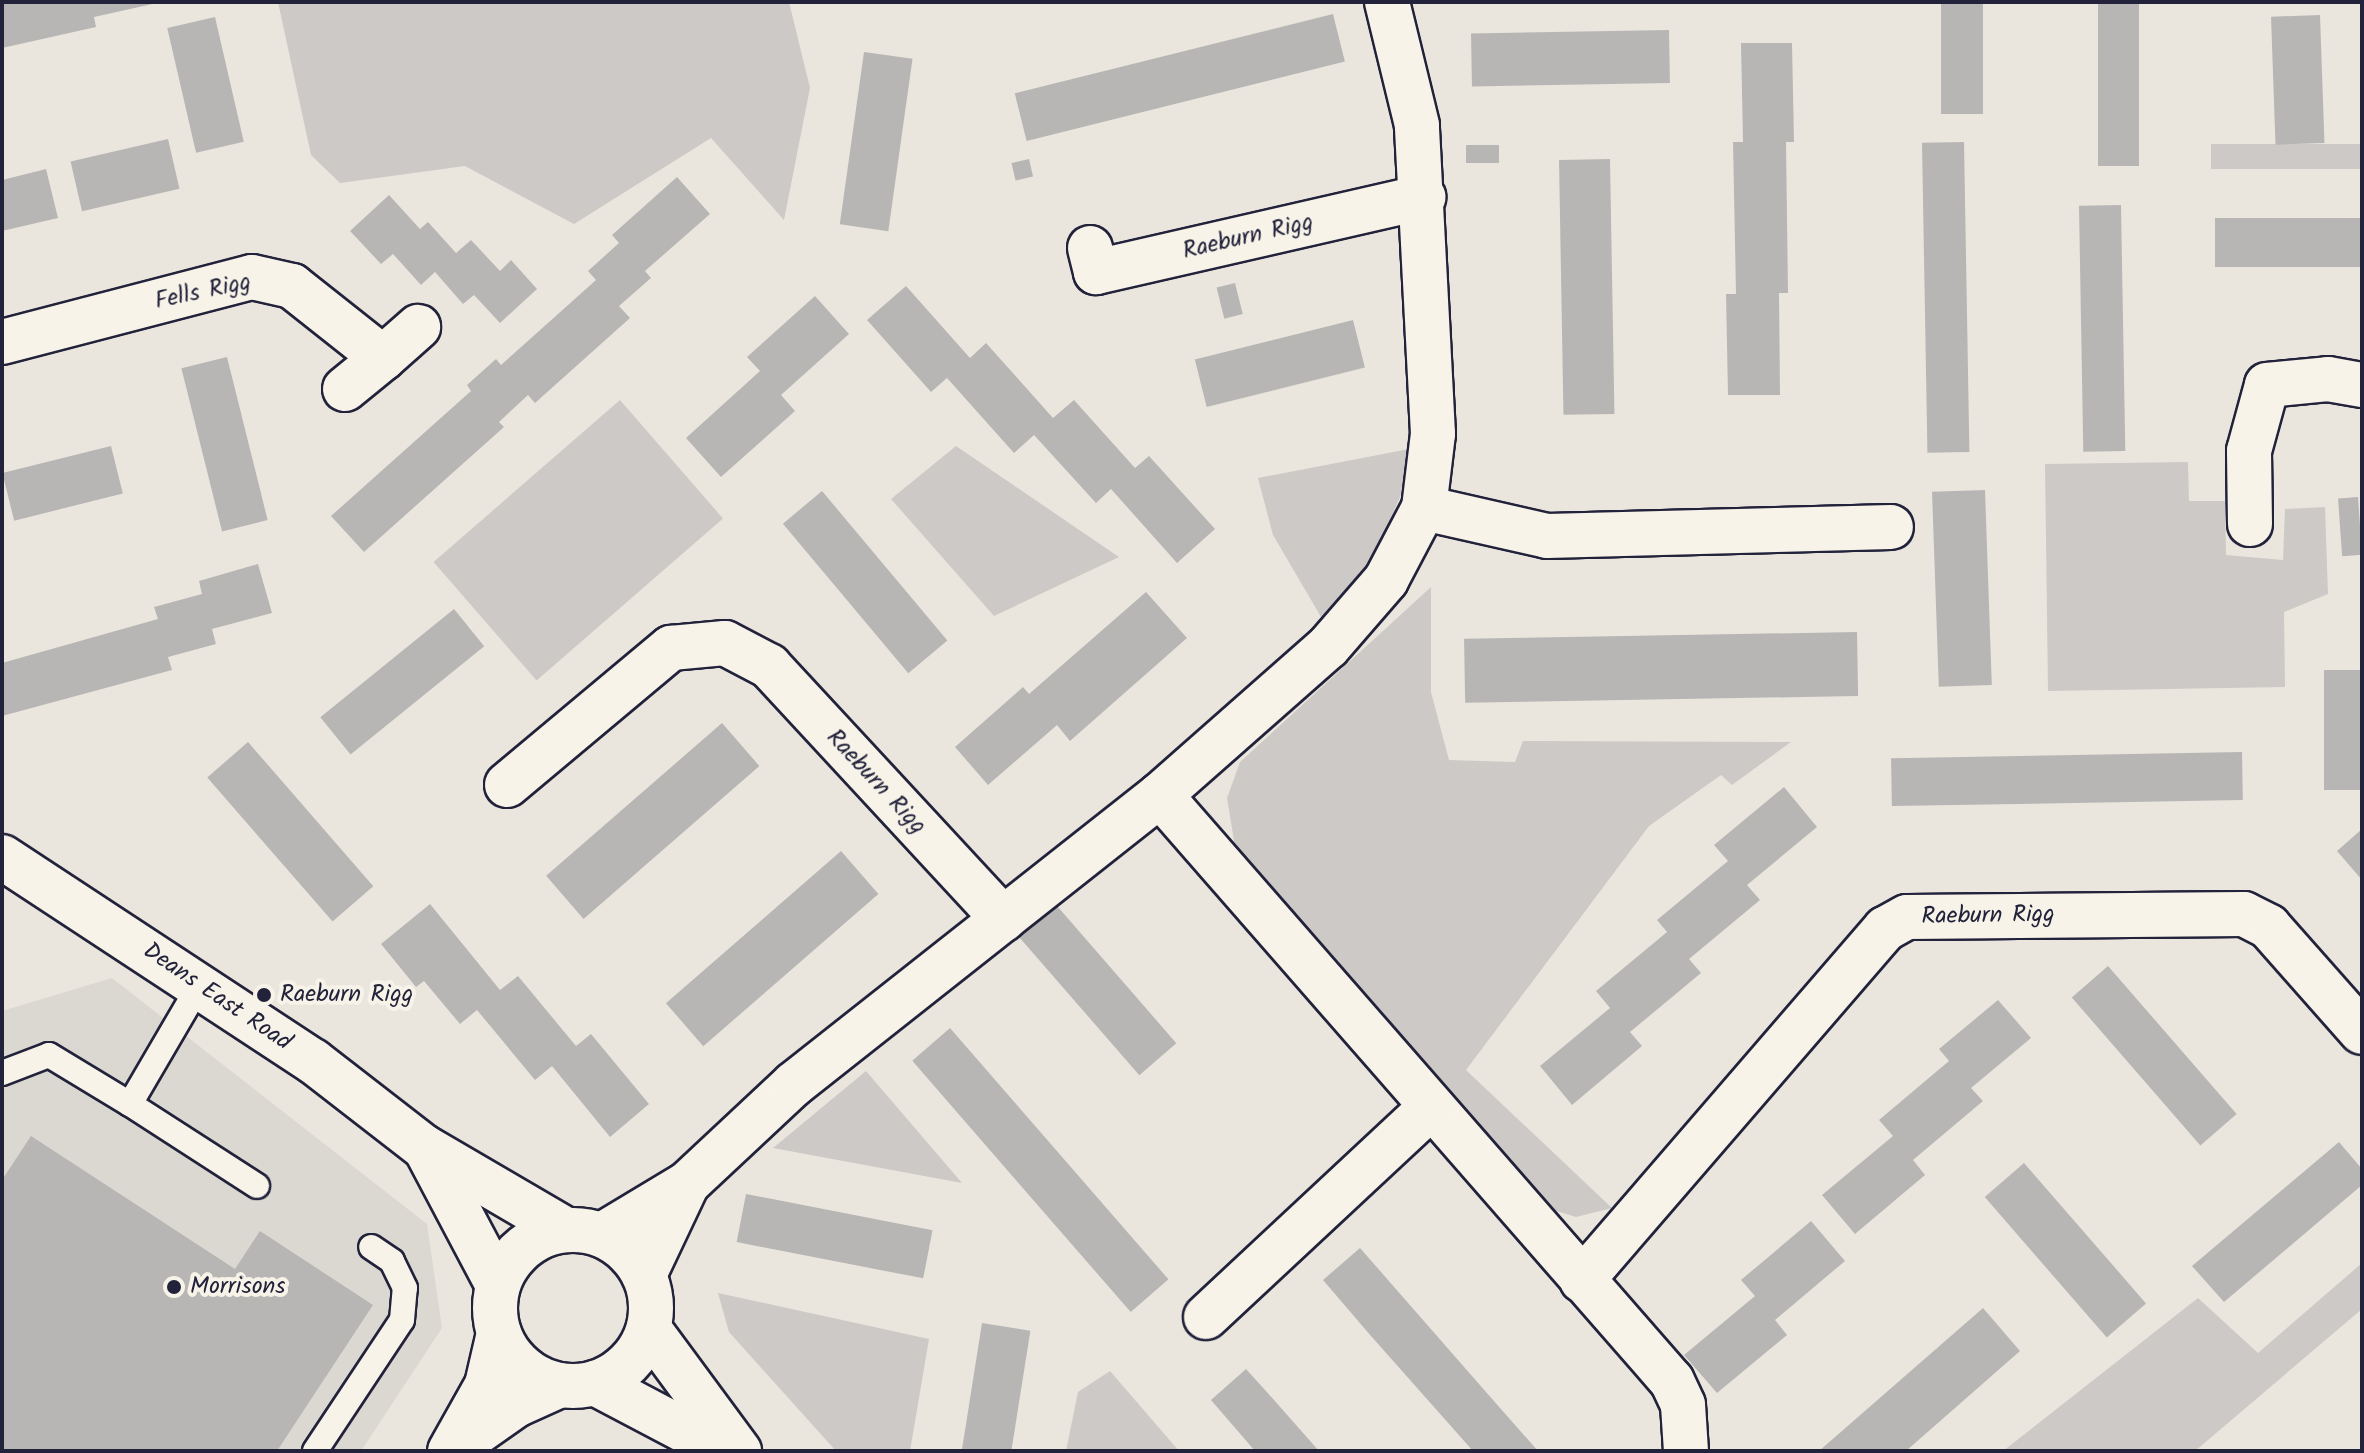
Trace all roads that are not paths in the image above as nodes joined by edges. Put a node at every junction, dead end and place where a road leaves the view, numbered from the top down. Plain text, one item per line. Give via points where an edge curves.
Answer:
1 (1387, 2) edge
2 (1424, 197) junction
3 (1090, 248) dead end
4 (418, 327) dead end
5 (2, 342) edge
6 (383, 358) junction
7 (2362, 385) edge
8 (345, 389) dead end
9 (1424, 508) junction
10 (2250, 524) dead end
11 (1891, 527) dead end
12 (507, 785) dead end
13 (1160, 795) junction
14 (2, 857) edge
15 (1003, 919) junction
16 (200, 984) junction
17 (2362, 1032) edge
18 (2, 1073) edge
19 (130, 1104) junction
20 (1431, 1107) junction
21 (424, 1147) junction
22 (687, 1184) junction
23 (257, 1186) dead end
24 (584, 1233) junction
25 (371, 1247) dead end
26 (644, 1275) junction
27 (1582, 1280) junction
28 (498, 1285) junction
29 (1206, 1317) dead end
30 (649, 1329) junction
31 (499, 1333) junction
32 (578, 1384) junction
33 (315, 1451) edge
34 (451, 1451) edge
35 (724, 1451) edge
36 (739, 1451) edge
37 (1686, 1451) edge

1 - 2 street via 1417,125
2 - 3 street, Raeburn Rigg via 1096,272
2 - 9 street via 1433,434
4 - 6 street
5 - 6 street, Fells Rigg via 252,277 292,286
6 - 8 street
7 - 10 street via 2328,379 2267,385 2249,451
9 - 11 street via 1489,528 1547,536
9 - 13 street via 1386,580 1328,647
12 - 15 street, Raeburn Rigg via 671,648 725,643 769,666
13 - 15 street
13 - 20 street
14 - 16 street, Deans East Road
15 - 22 street via 794,1084
16 - 19 lane
16 - 21 street, Deans East Road
17 - 27 street, Raeburn Rigg via 2269,927 2244,914 1907,917 1885,929
18 - 19 lane via 49,1055
19 - 23 lane
20 - 27 street
20 - 29 street
21 - 24 street, Deans East Road
21 - 28 street, Deans East Road
22 - 24 street
22 - 26 street
24 - 26 street via 634,1258
24 - 28 street via 524,1247
25 - 33 lane via 392,1261 405,1288 402,1320
26 - 30 street via 652,1301
27 - 37 street via 1672,1381 1683,1405
28 - 31 street
30 - 32 street via 629,1362
30 - 36 street
31 - 32 street via 529,1373
31 - 34 street via 487,1385
32 - 34 street via 516,1405
32 - 35 street

